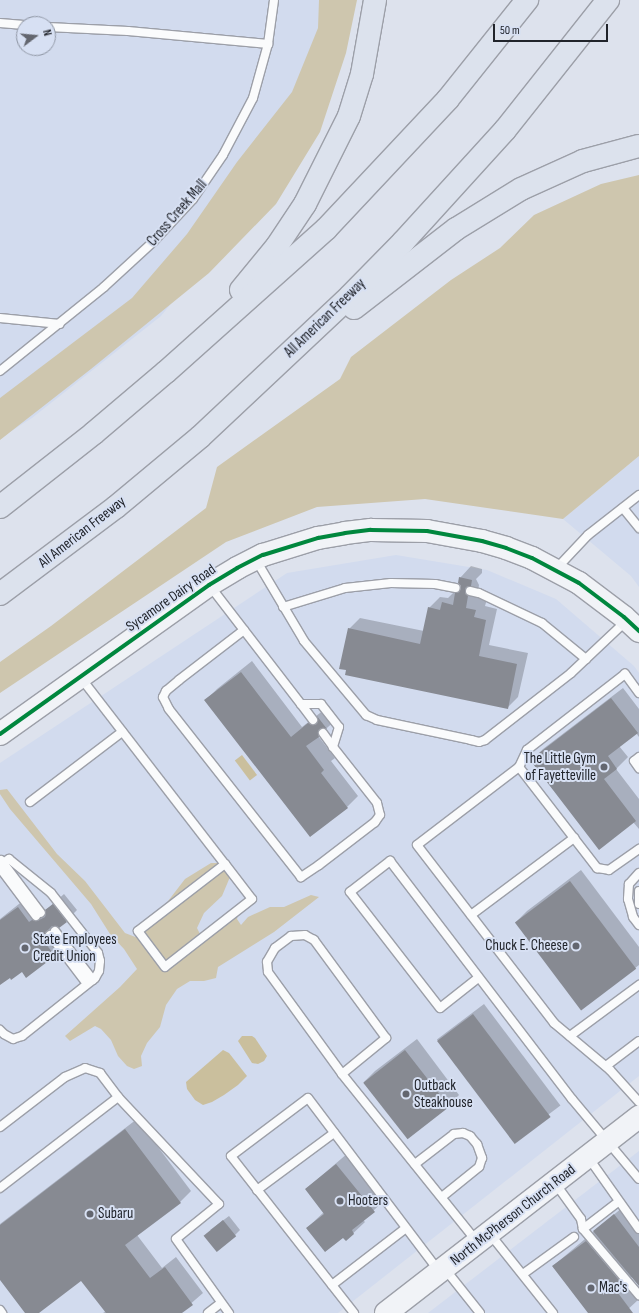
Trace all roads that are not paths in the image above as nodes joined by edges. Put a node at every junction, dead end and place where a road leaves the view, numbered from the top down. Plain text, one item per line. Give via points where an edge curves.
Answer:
1 (274, 0) edge
2 (375, 0) edge
3 (527, 0) edge
4 (608, 0) edge
5 (0, 22) edge
6 (16, 24) edge
7 (56, 27) edge
8 (268, 44) junction
9 (639, 146) edge
10 (0, 318) edge
11 (60, 324) junction
12 (0, 371) edge
13 (166, 372) junction
14 (242, 398) junction
15 (639, 495) edge
16 (0, 507) edge
17 (623, 508) junction
18 (639, 528) edge
19 (256, 559) junction
20 (556, 570) junction
21 (209, 585) junction
22 (456, 588) dead end
23 (470, 591) dead end
24 (0, 594) edge
25 (283, 607) junction
26 (633, 626) edge
27 (244, 630) junction
28 (586, 659) junction
29 (80, 677) junction
30 (639, 693) edge
31 (301, 704) junction
32 (313, 720) dead end
33 (122, 732) junction
34 (323, 733) dead end
35 (0, 734) edge
36 (333, 747) junction
37 (639, 757) edge
38 (519, 767) junction
39 (639, 768) edge
40 (30, 802) dead end
41 (574, 838) junction
42 (639, 849) edge
43 (1, 864) edge
44 (225, 864) junction
45 (639, 873) edge
46 (639, 891) edge
47 (639, 904) edge
48 (39, 914) dead end
49 (471, 915) junction
50 (639, 925) edge
51 (53, 933) dead end
52 (478, 978) junction
53 (90, 982) junction
54 (639, 985) edge
55 (0, 1030) edge
56 (570, 1036) junction
57 (639, 1041) edge
58 (606, 1066) junction
59 (342, 1074) junction
60 (118, 1097) junction
61 (639, 1102) edge
62 (639, 1117) edge
63 (0, 1127) edge
64 (334, 1133) junction
65 (609, 1141) junction
66 (588, 1156) junction
67 (415, 1164) junction
68 (639, 1179) edge
69 (554, 1182) junction
70 (0, 1188) edge
71 (257, 1190) junction
72 (442, 1197) junction
73 (618, 1202) junction
74 (406, 1228) junction
75 (583, 1229) junction
76 (639, 1229) edge
77 (574, 1237) dead end
78 (484, 1238) junction
79 (442, 1271) junction
80 (523, 1274) junction
81 (332, 1285) junction
82 (639, 1295) edge
83 (221, 1303) junction
84 (0, 1310) edge
85 (2, 1313) edge
86 (208, 1313) edge
87 (229, 1313) edge
88 (354, 1313) edge
89 (386, 1313) edge
90 (480, 1313) edge
91 (553, 1313) edge

1 - 8 lane, Cross Creek Mall
2 - 13 highway via 362,74 349,116 305,204 254,275
3 - 13 highway via 448,99 326,230
4 - 14 highway, All American Freeway via 505,130 403,242
5 - 6 lane
7 - 8 lane via 128,31
8 - 11 lane, Cross Creek Mall via 253,98 223,155 193,199 148,248
9 - 14 highway via 582,162 528,186 456,229
10 - 11 lane
11 - 12 lane, Cross Creek Mall
13 - 16 highway
14 - 24 highway, All American Freeway via 200,437 116,507
15 - 17 lane
17 - 18 lane
17 - 20 lane via 588,535
19 - 20 street, Sycamore Dairy Road via 318,538 371,530 427,531 482,541 532,558
19 - 21 street, Sycamore Dairy Road
19 - 25 lane
20 - 26 street, Sycamore Dairy Road via 579,583
21 - 27 lane
21 - 29 street, Sycamore Dairy Road
22 - 25 lane via 435,584 391,583 345,588
23 - 28 lane via 542,623
25 - 28 lane via 304,641 366,715 377,720 479,742 485,740
26 - 28 lane
27 - 31 lane
27 - 36 lane via 179,680 163,697 169,709 301,877 368,827 380,815 377,804
29 - 33 lane
29 - 35 street, Sycamore Dairy Road
30 - 38 lane via 625,674 527,750
31 - 32 lane
31 - 36 lane via 321,704 339,727
33 - 40 lane
33 - 44 lane
34 - 36 lane
37 - 39 lane via 634,761
38 - 41 lane
38 - 49 lane via 417,845
41 - 42 lane via 597,868 609,870
41 - 49 lane
43 - 48 lane
43 - 53 lane via 9,859 51,893 98,953 99,971
44 - 44 lane via 252,899 165,967 138,931
45 - 50 lane via 633,878 628,891 629,907
46 - 47 lane
49 - 56 lane via 554,1022
51 - 53 lane
52 - 52 lane via 390,861 350,892 440,1008
52 - 65 lane via 572,1099
53 - 55 lane via 22,1036 13,1039
54 - 56 lane
56 - 58 lane
57 - 58 lane
58 - 61 lane
59 - 59 lane via 268,972 267,962 275,948 291,936 305,935 314,940 386,1038
59 - 67 lane
60 - 63 lane via 100,1073 85,1068 65,1077
60 - 70 lane
60 - 83 lane via 219,1204 176,1240
62 - 65 street, North McPherson Church Road
64 - 71 lane
64 - 71 lane via 308,1098 231,1156
64 - 74 lane
65 - 66 street, North McPherson Church Road
65 - 68 lane
66 - 69 street, North McPherson Church Road
66 - 73 lane
67 - 72 lane
67 - 72 lane via 454,1134 463,1133 470,1136 477,1144 482,1158 479,1167
69 - 75 lane via 581,1219
69 - 78 street, North McPherson Church Road
71 - 81 lane
72 - 78 lane
73 - 75 lane
73 - 76 lane
74 - 79 lane
74 - 81 lane
75 - 82 lane
77 - 80 lane
78 - 79 street, North McPherson Church Road
78 - 80 lane
79 - 89 street, North McPherson Church Road
79 - 90 lane
80 - 91 lane
81 - 88 lane
83 - 86 lane
83 - 87 lane
84 - 85 lane

